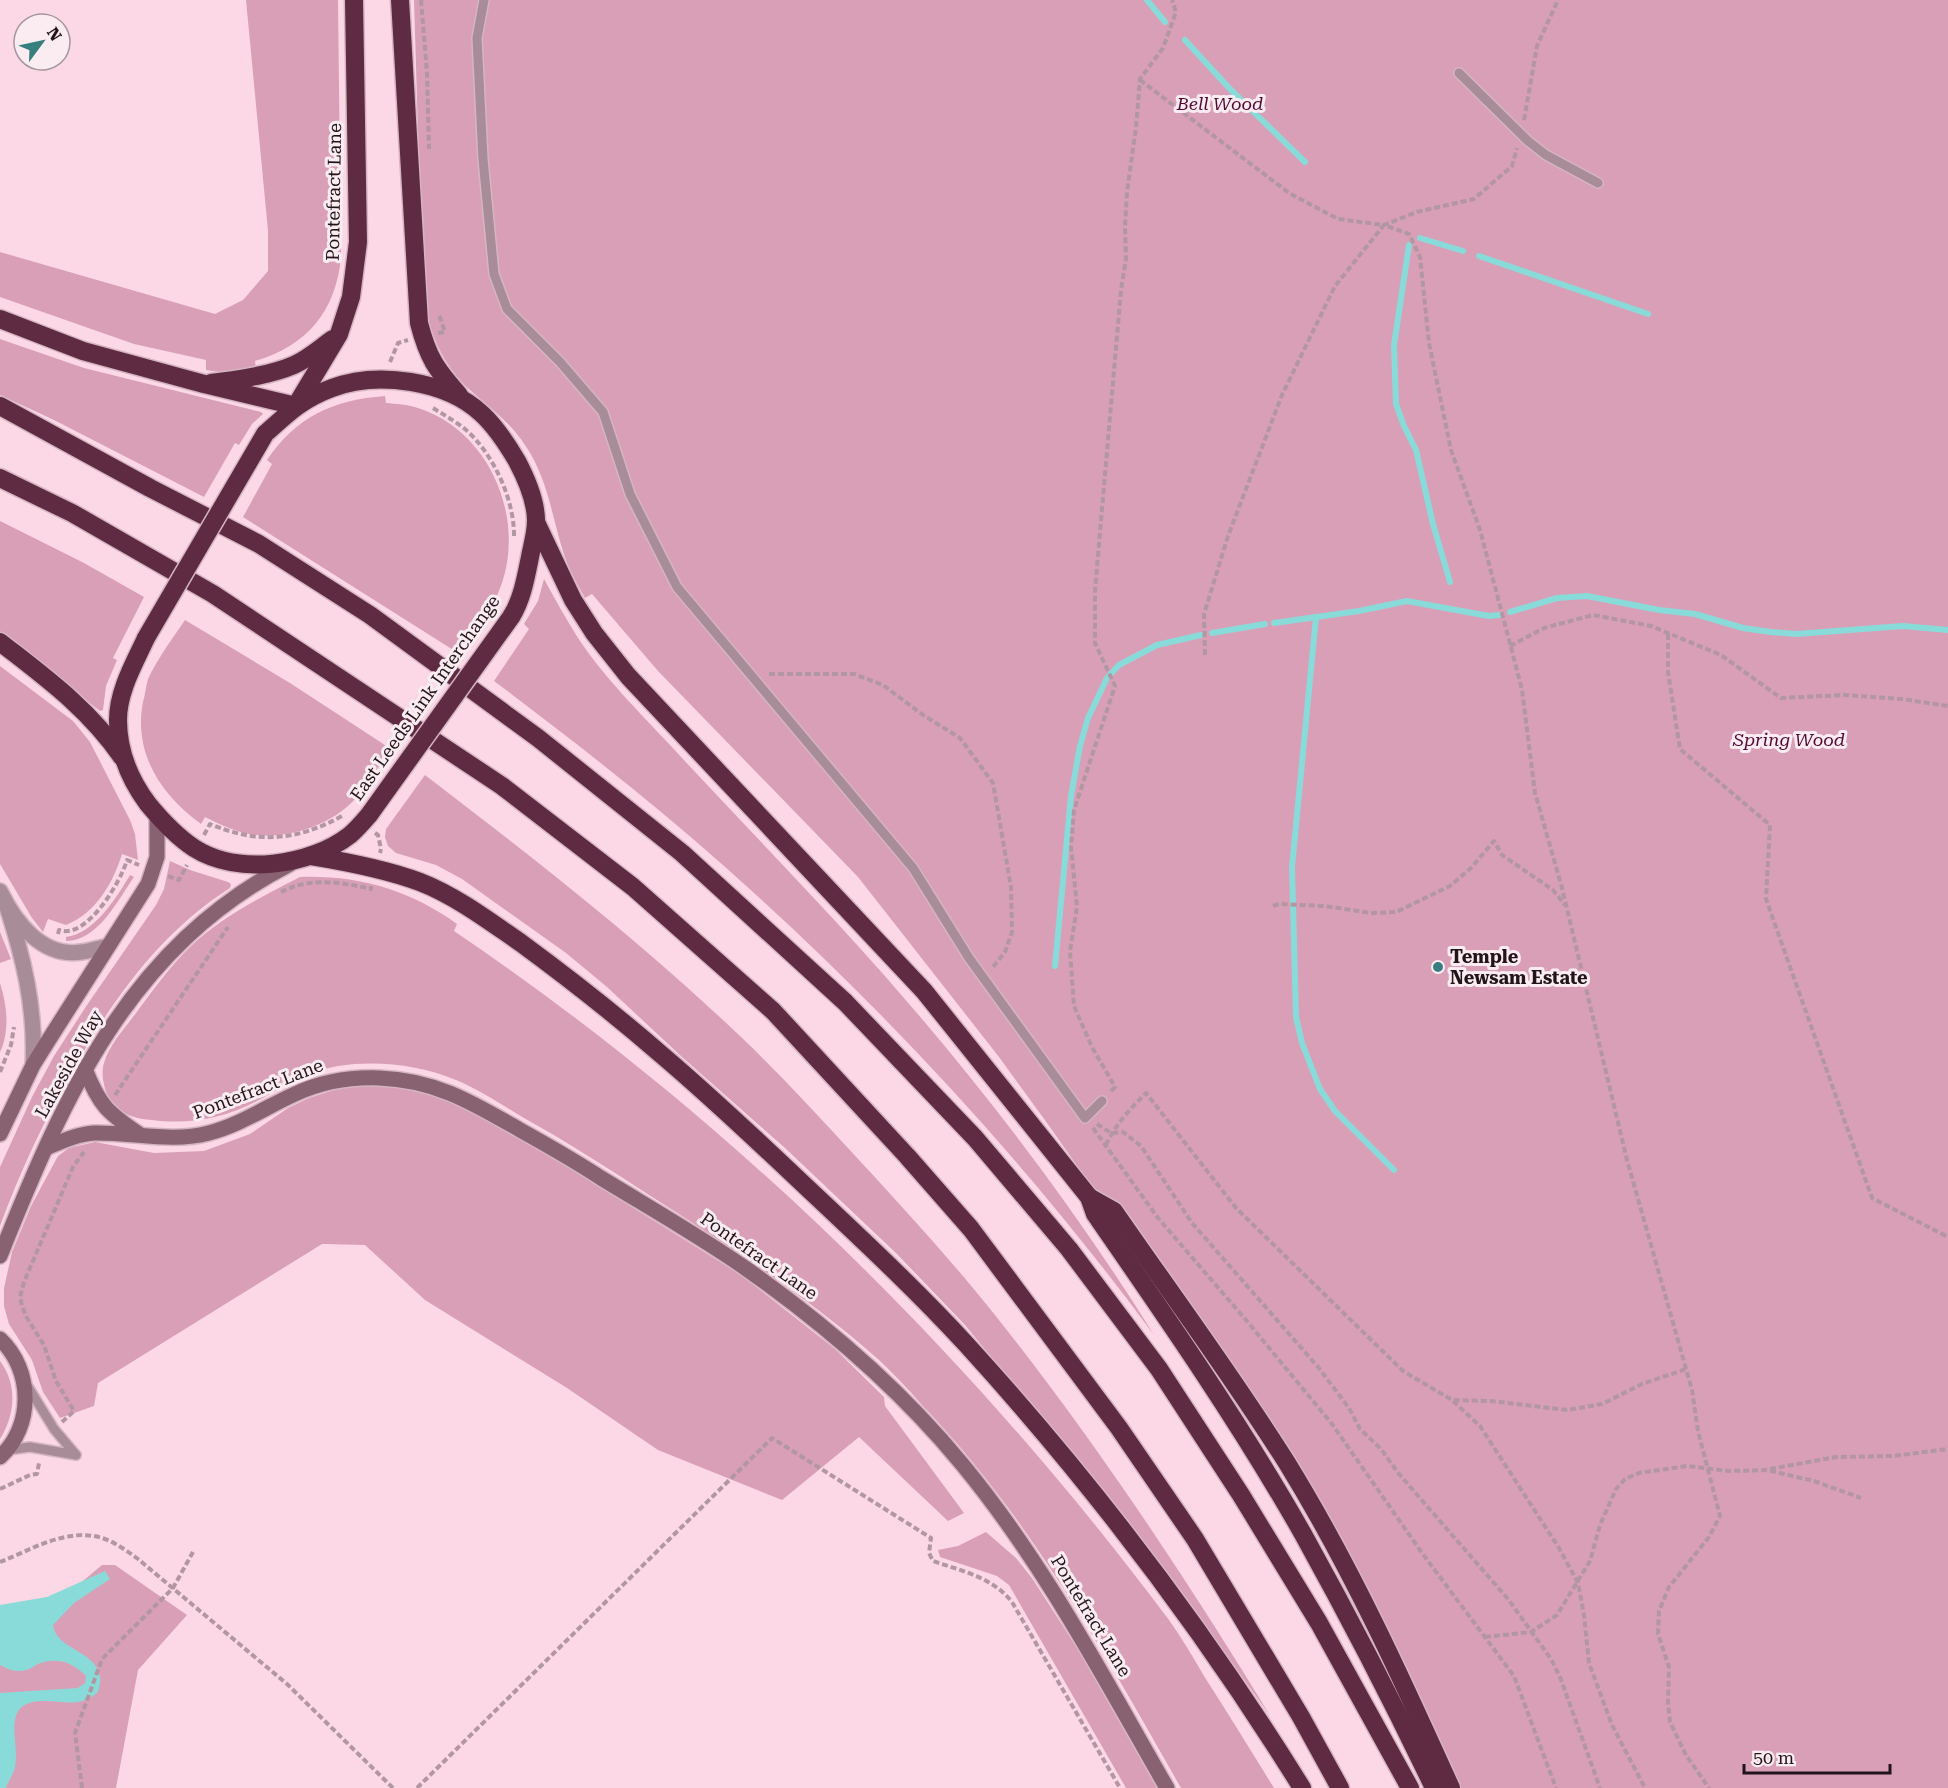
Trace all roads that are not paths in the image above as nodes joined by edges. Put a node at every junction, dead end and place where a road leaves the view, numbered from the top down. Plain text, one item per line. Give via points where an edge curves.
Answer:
1 (354, 0) edge
2 (400, 0) edge
3 (484, 0) edge
4 (1459, 73) dead end
5 (1598, 183) dead end
6 (0, 319) edge
7 (339, 334) junction
8 (204, 384) junction
9 (462, 399) junction
10 (0, 406) edge
11 (296, 406) junction
12 (0, 478) edge
13 (536, 522) junction
14 (0, 642) edge
15 (123, 758) junction
16 (157, 815) junction
17 (306, 857) junction
18 (2, 896) edge
19 (108, 946) junction
20 (33, 1065) junction
21 (85, 1069) junction
22 (1102, 1101) road end
23 (0, 1134) edge
24 (139, 1134) junction
25 (46, 1148) junction
26 (1089, 1197) junction
27 (0, 1256) edge
28 (0, 1339) edge
29 (24, 1380) junction
30 (4, 1454) edge
31 (1167, 1788) edge
32 (1302, 1788) edge
33 (1340, 1788) edge
34 (1410, 1788) edge
35 (1434, 1788) edge
36 (1451, 1788) edge

1 - 7 highway, Pontefract Lane via 358,242 351,297
2 - 9 highway via 418,312 422,337 436,369
3 - 22 lane via 477,38 483,159 494,274 507,309 603,412 630,494 677,587 913,868 969,958 1085,1118
4 - 5 lane via 1546,155
6 - 8 highway via 83,351
7 - 8 highway via 294,365
7 - 11 highway, Pontefract Lane
8 - 11 highway
9 - 11 highway, East Leeds Link Interchange via 432,386 391,380 363,381 333,388
9 - 13 highway, East Leeds Link Interchange via 506,441 523,473
10 - 34 highway via 258,544 370,615 538,738 682,853 845,1002 975,1138 1069,1250 1159,1369 1319,1623
11 - 15 highway, East Leeds Link Interchange, bridge via 265,434 146,638 123,687 118,719
12 - 33 highway via 72,513 213,594 502,786 633,887 773,1011 971,1229 1119,1428 1195,1539
13 - 17 highway, East Leeds Link Interchange, bridge via 523,588 511,617 369,815 351,834
13 - 26 highway via 573,600 628,676 924,991
14 - 15 highway via 66,693
15 - 16 highway, East Leeds Link Interchange via 140,793
16 - 17 highway, East Leeds Link Interchange via 173,833 196,849 237,863 278,863
16 - 19 street, Lakeside Way via 157,857 148,884
17 - 21 street, Lakeside Way via 267,876 197,926 160,963 118,1015
17 - 32 highway via 376,869 420,882 493,923 618,1017 872,1249 963,1341 1050,1439 1129,1538 1192,1622
18 - 19 street via 22,928 43,944 79,953
18 - 20 street via 26,971 35,1041
19 - 20 street, Lakeside Way
20 - 23 street, Lakeside Way
21 - 24 street via 103,1107
21 - 25 street, Lakeside Way
24 - 25 street, Pontefract Lane via 91,1133
24 - 31 street, Pontefract Lane via 208,1134 295,1094 355,1078 383,1078 435,1087 462,1097 571,1158 746,1269 874,1371 962,1464 1049,1582
25 - 27 street, Lakeside Way
26 - 35 highway via 1095,1214 1234,1421 1302,1533
26 - 36 highway via 1114,1212 1287,1463 1384,1640
28 - 29 street via 18,1361
29 - 30 street via 26,1405 20,1429
29 - 30 lane via 75,1455 30,1447

